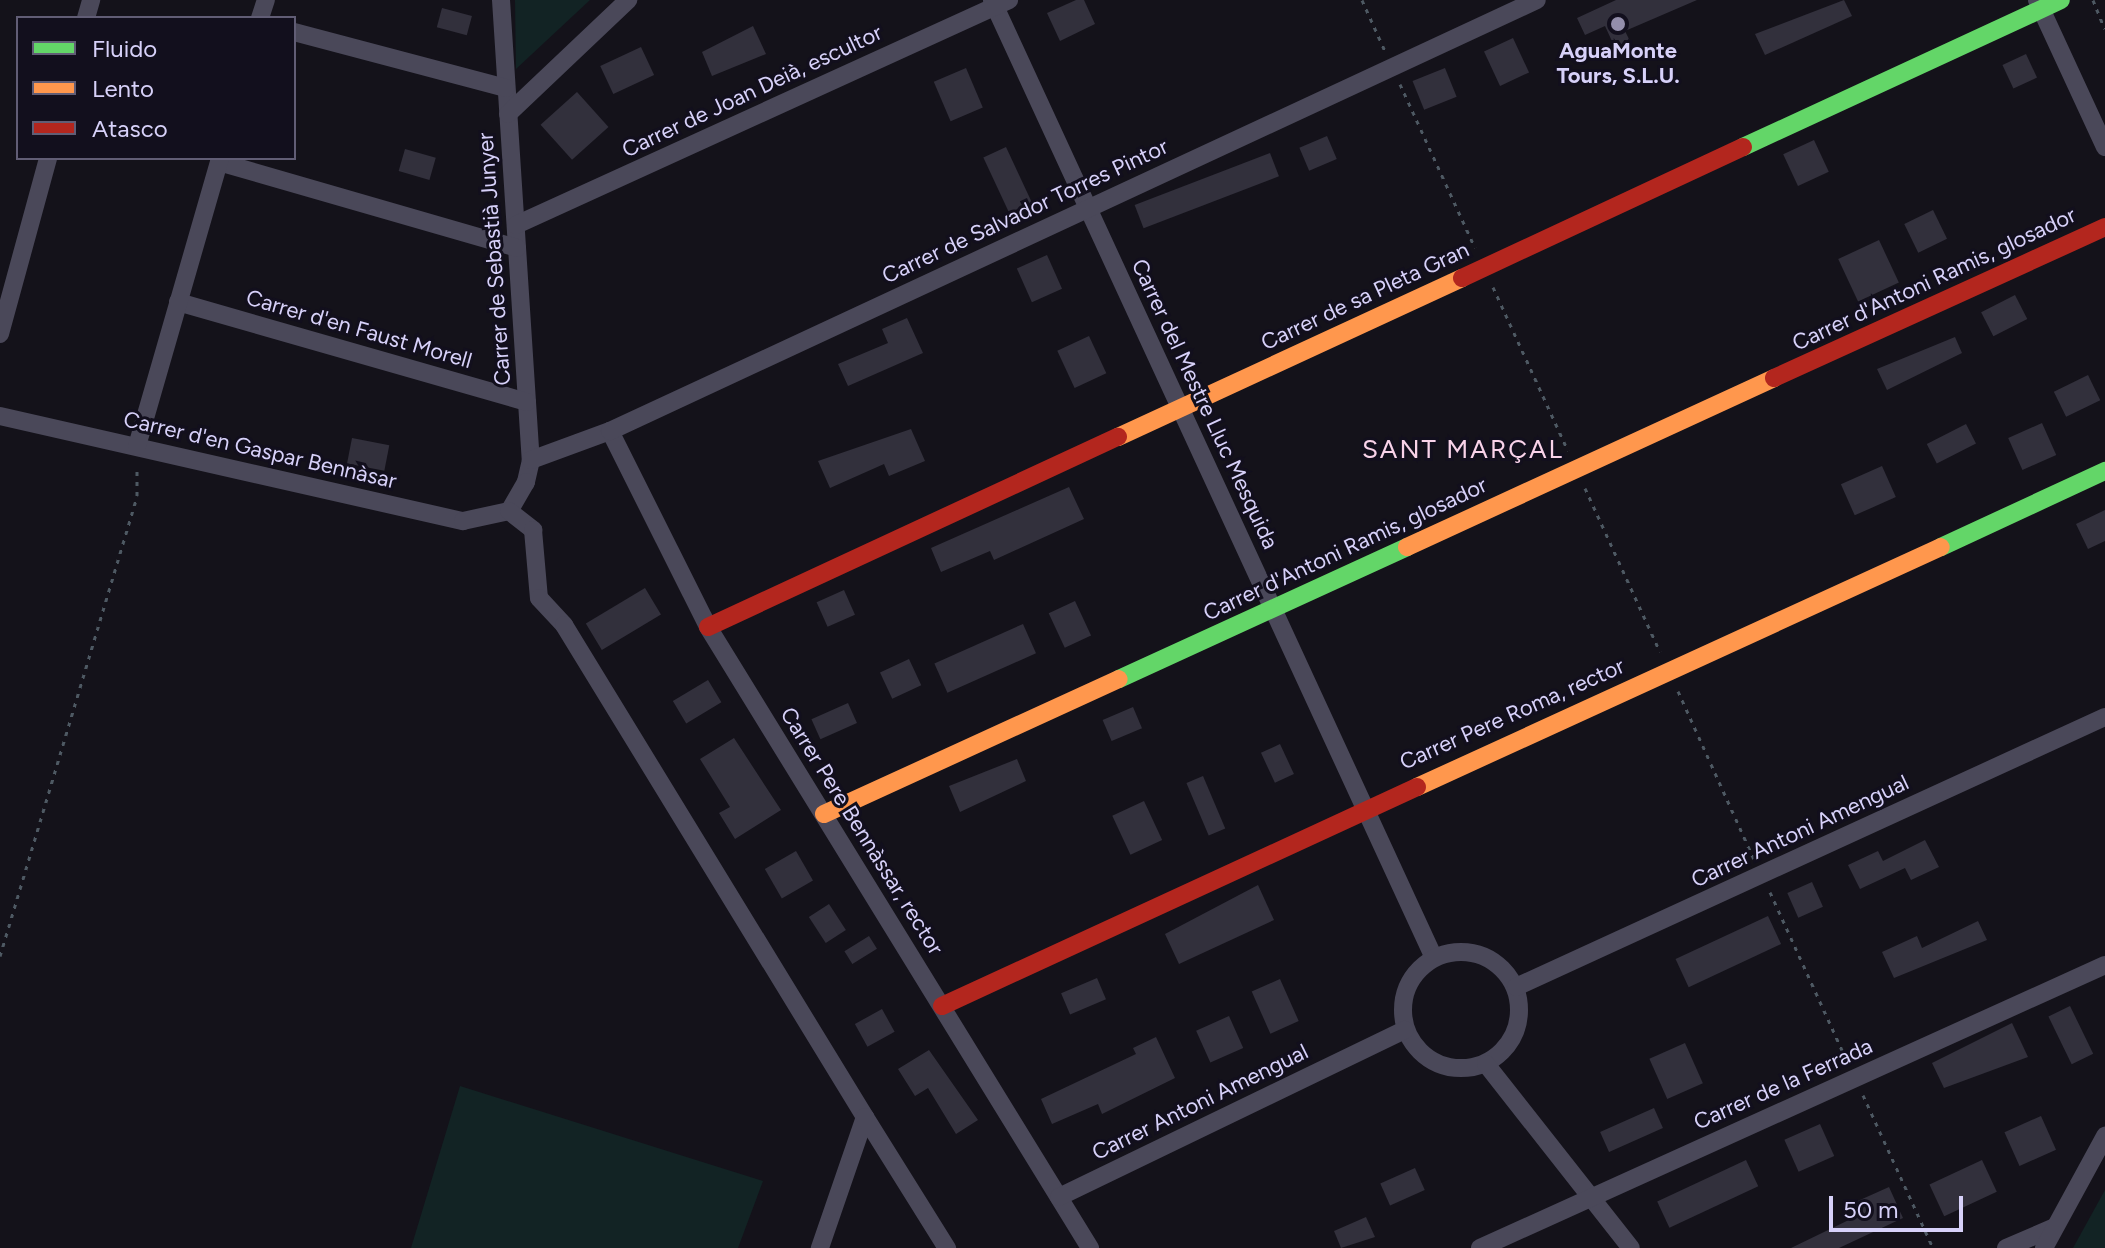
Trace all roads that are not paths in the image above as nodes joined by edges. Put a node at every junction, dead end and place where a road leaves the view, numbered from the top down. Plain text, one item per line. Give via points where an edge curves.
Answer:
1 (501, 0) edge
2 (628, 0) edge
3 (1537, 0) edge
4 (2061, 0) edge
5 (999, 2) edge
6 (2039, 4) edge
7 (296, 33) edge
8 (506, 88) junction
9 (508, 114) junction
10 (2105, 147) edge
11 (47, 160) edge
12 (219, 160) edge
13 (1089, 208) junction
14 (516, 225) junction
15 (2105, 227) edge
16 (517, 248) junction
17 (178, 302) junction
18 (0, 334) edge
19 (527, 402) junction
20 (1181, 408) junction
21 (0, 416) edge
22 (610, 431) junction
23 (137, 446) junction
24 (531, 460) junction
25 (2105, 471) edge
26 (509, 511) junction
27 (1273, 608) junction
28 (708, 627) junction
29 (2105, 717) edge
30 (1365, 808) junction
31 (824, 814) junction
32 (1434, 958) junction
33 (2105, 965) edge
34 (1516, 987) junction
35 (942, 1006) junction
36 (1405, 1030) junction
37 (1486, 1064) junction
38 (865, 1117) junction
39 (2105, 1136) edge
40 (1059, 1197) junction
41 (1591, 1197) junction
42 (2055, 1227) junction
43 (820, 1248) edge
44 (947, 1248) edge
45 (1090, 1248) edge
46 (1480, 1248) edge
47 (1631, 1248) edge
48 (2006, 1248) edge
49 (2044, 1248) edge

1 - 8 street, Carrer de Sebastià Junyer
2 - 9 street
3 - 13 street, Carrer de Salvador Torres Pintor
4 - 6 street, Carrer de sa Pleta Gran
5 - 13 street, Carrer del Mestre Lluc Mesquida
5 - 14 street, Carrer de Joan Deià, escultor
6 - 10 street
6 - 20 street, Carrer de sa Pleta Gran
7 - 8 street
8 - 9 street, Carrer de Sebastià Junyer
9 - 14 street, Carrer de Sebastià Junyer
11 - 18 street
12 - 16 street
12 - 17 street
13 - 20 street, Carrer del Mestre Lluc Mesquida
13 - 22 street, Carrer de Salvador Torres Pintor
14 - 16 street, Carrer de Sebastià Junyer
15 - 27 street, Carrer d'Antoni Ramis, glosador
16 - 19 street, Carrer de Sebastià Junyer
17 - 19 street, Carrer d'en Faust Morell
17 - 23 street
19 - 24 street, Carrer de Sebastià Junyer
20 - 27 street, Carrer del Mestre Lluc Mesquida
20 - 28 street, Carrer de sa Pleta Gran
21 - 23 street, Carrer d'en Gaspar Bennàsar
22 - 24 street, Carrer de Salvador Torres Pintor
22 - 28 street, Carrer Pere Bennàssar, rector
23 - 26 street, Carrer d'en Gaspar Bennàsar via 463,521
24 - 26 street, Carrer de Sebastià Junyer via 526,482
25 - 30 street, Carrer Pere Roma, rector
26 - 38 street via 533,530 539,598 564,625
27 - 30 street, Carrer del Mestre Lluc Mesquida
27 - 31 street, Carrer d'Antoni Ramis, glosador
28 - 31 street, Carrer Pere Bennàssar, rector
29 - 34 street, Carrer Antoni Amengual
30 - 32 street, Carrer del Mestre Lluc Mesquida
30 - 35 street, Carrer Pere Roma, rector
31 - 35 street, Carrer Pere Bennàssar, rector
32 - 34 street via 1453,952 1481,956 1505,971
32 - 36 street via 1407,989
33 - 41 street, Carrer de la Ferrada
34 - 37 street via 1519,1023 1512,1040
35 - 40 street, Carrer Pere Bennàssar, rector
36 - 37 street via 1429,1060 1447,1068
36 - 40 street, Carrer Antoni Amengual
37 - 41 street
38 - 43 street
38 - 44 street
39 - 42 street
40 - 45 street, Carrer Pere Bennàssar, rector
41 - 46 street, Carrer de la Ferrada
41 - 47 street
42 - 48 street
42 - 49 street

